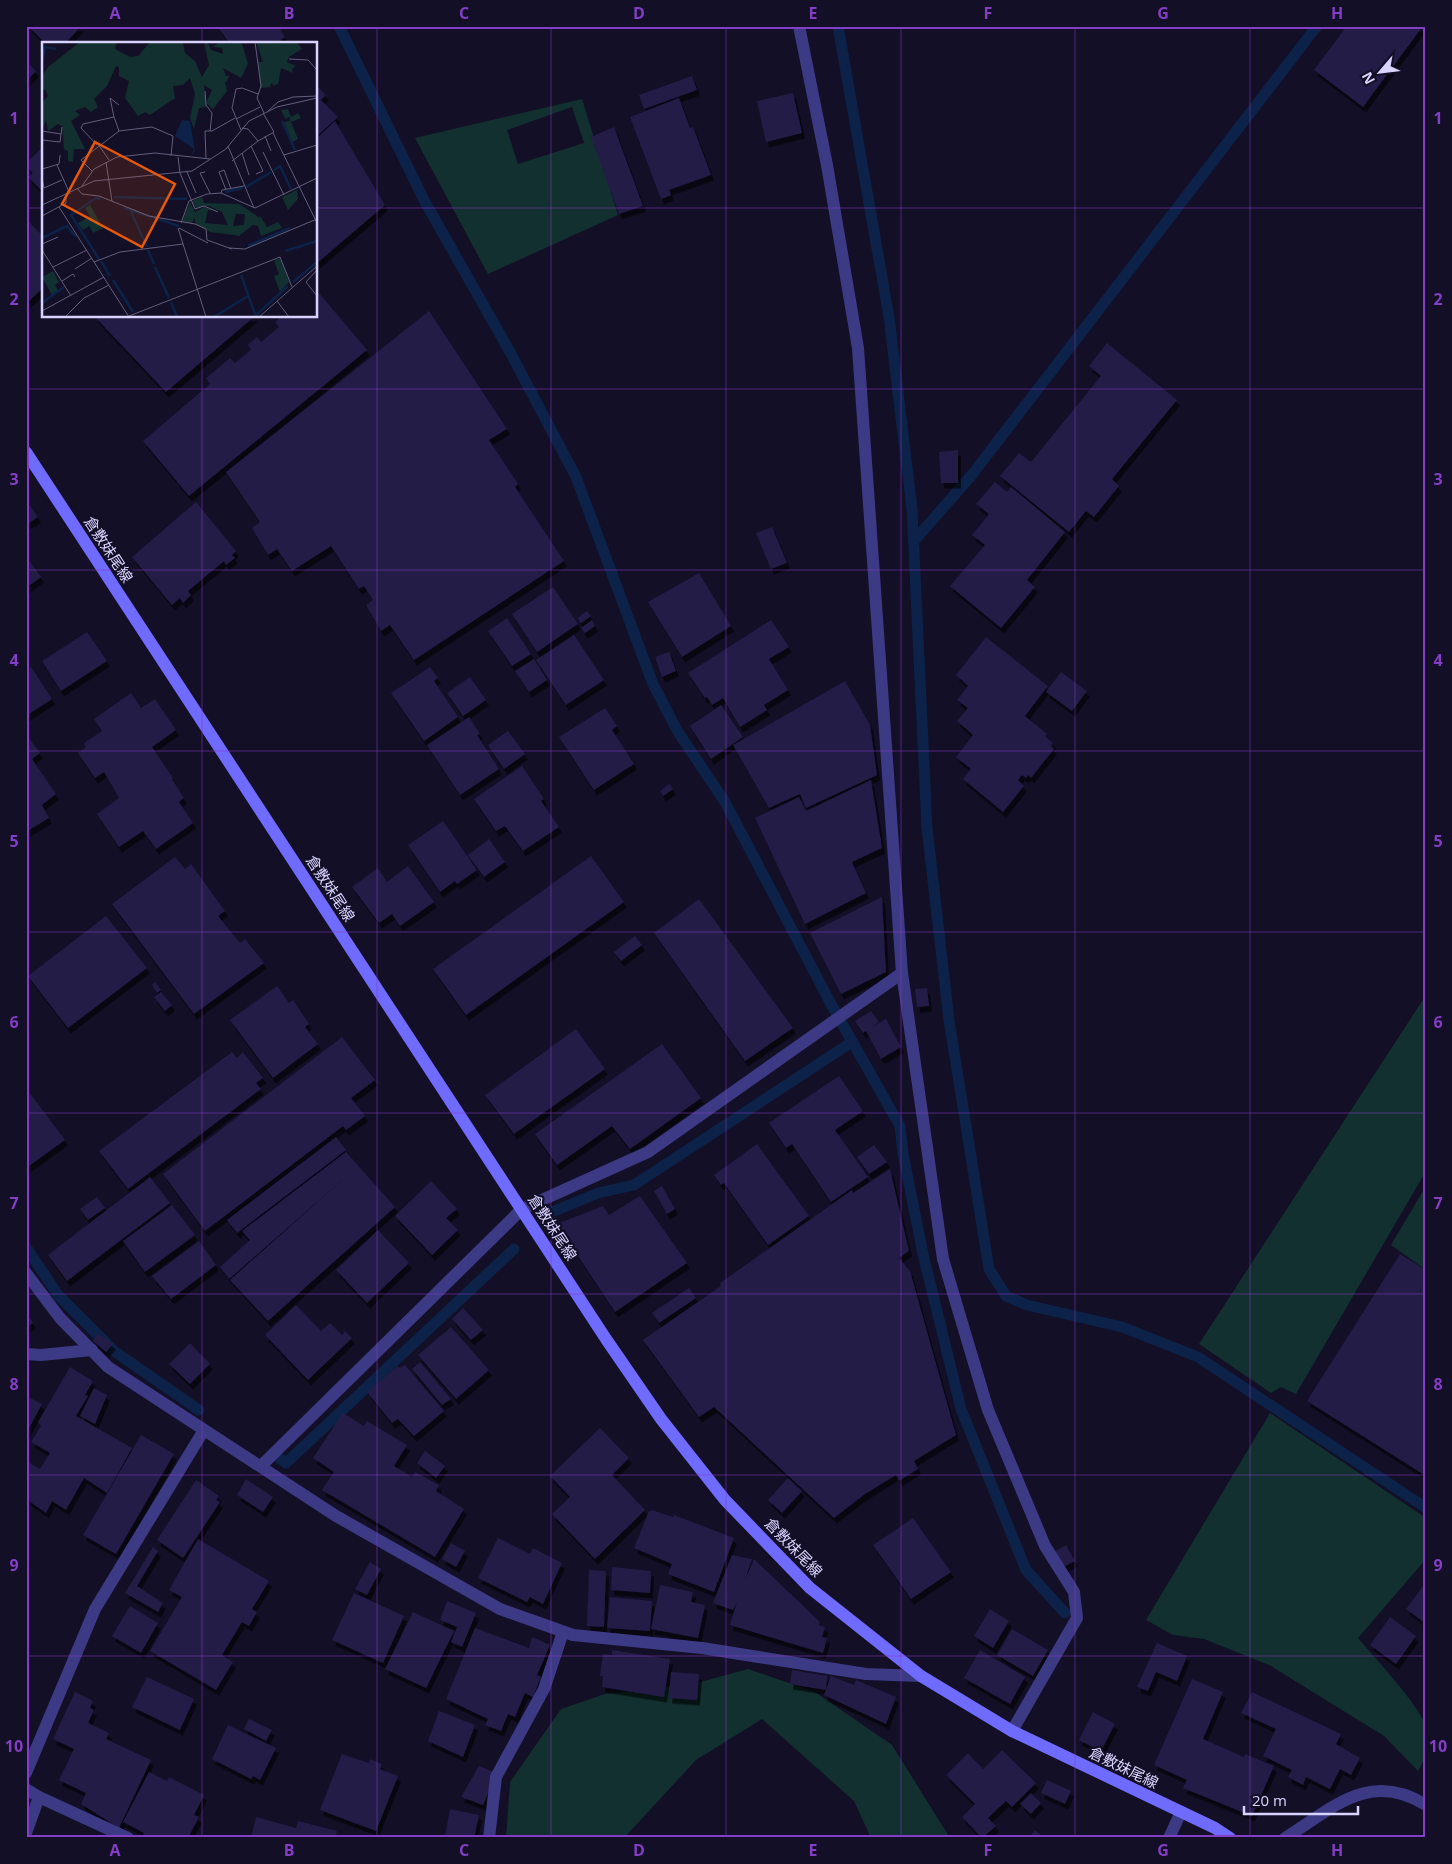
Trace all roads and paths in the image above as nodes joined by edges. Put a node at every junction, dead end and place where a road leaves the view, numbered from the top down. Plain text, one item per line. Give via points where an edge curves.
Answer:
1 (799, 26) edge
2 (26, 452) edge
3 (902, 973) junction
4 (522, 1209) junction
5 (26, 1274) edge
6 (92, 1350) junction
7 (26, 1354) edge
8 (204, 1430) junction
9 (261, 1466) junction
10 (563, 1632) junction
11 (921, 1676) junction
12 (1012, 1731) junction
13 (26, 1773) edge
14 (26, 1789) edge
15 (39, 1798) junction
16 (1426, 1805) edge
17 (1181, 1812) junction
18 (26, 1833) edge
19 (128, 1838) edge
20 (490, 1838) edge
21 (1169, 1838) edge
22 (1230, 1838) edge
23 (1285, 1838) edge

1 - 3 street via 858,348
2 - 4 main road, 倉敷妹尾線
3 - 4 street via 648,1152
3 - 12 street via 943,1259 988,1410 1045,1546 1074,1592 1077,1618
4 - 9 street
4 - 11 main road, 倉敷妹尾線 via 662,1419 725,1500 810,1588
5 - 6 street via 60,1318
6 - 7 street
6 - 8 street via 108,1367
8 - 9 street
8 - 13 street via 95,1609
9 - 10 street via 336,1516 500,1609
10 - 11 street via 702,1648 866,1674
10 - 20 street via 544,1689 496,1777
11 - 12 main road, 倉敷妹尾線
12 - 17 main road, 倉敷妹尾線
14 - 15 street
15 - 18 street
15 - 19 street
16 - 23 street via 1398,1791 1376,1789 1348,1798
17 - 21 street
17 - 22 main road, 倉敷妹尾線

